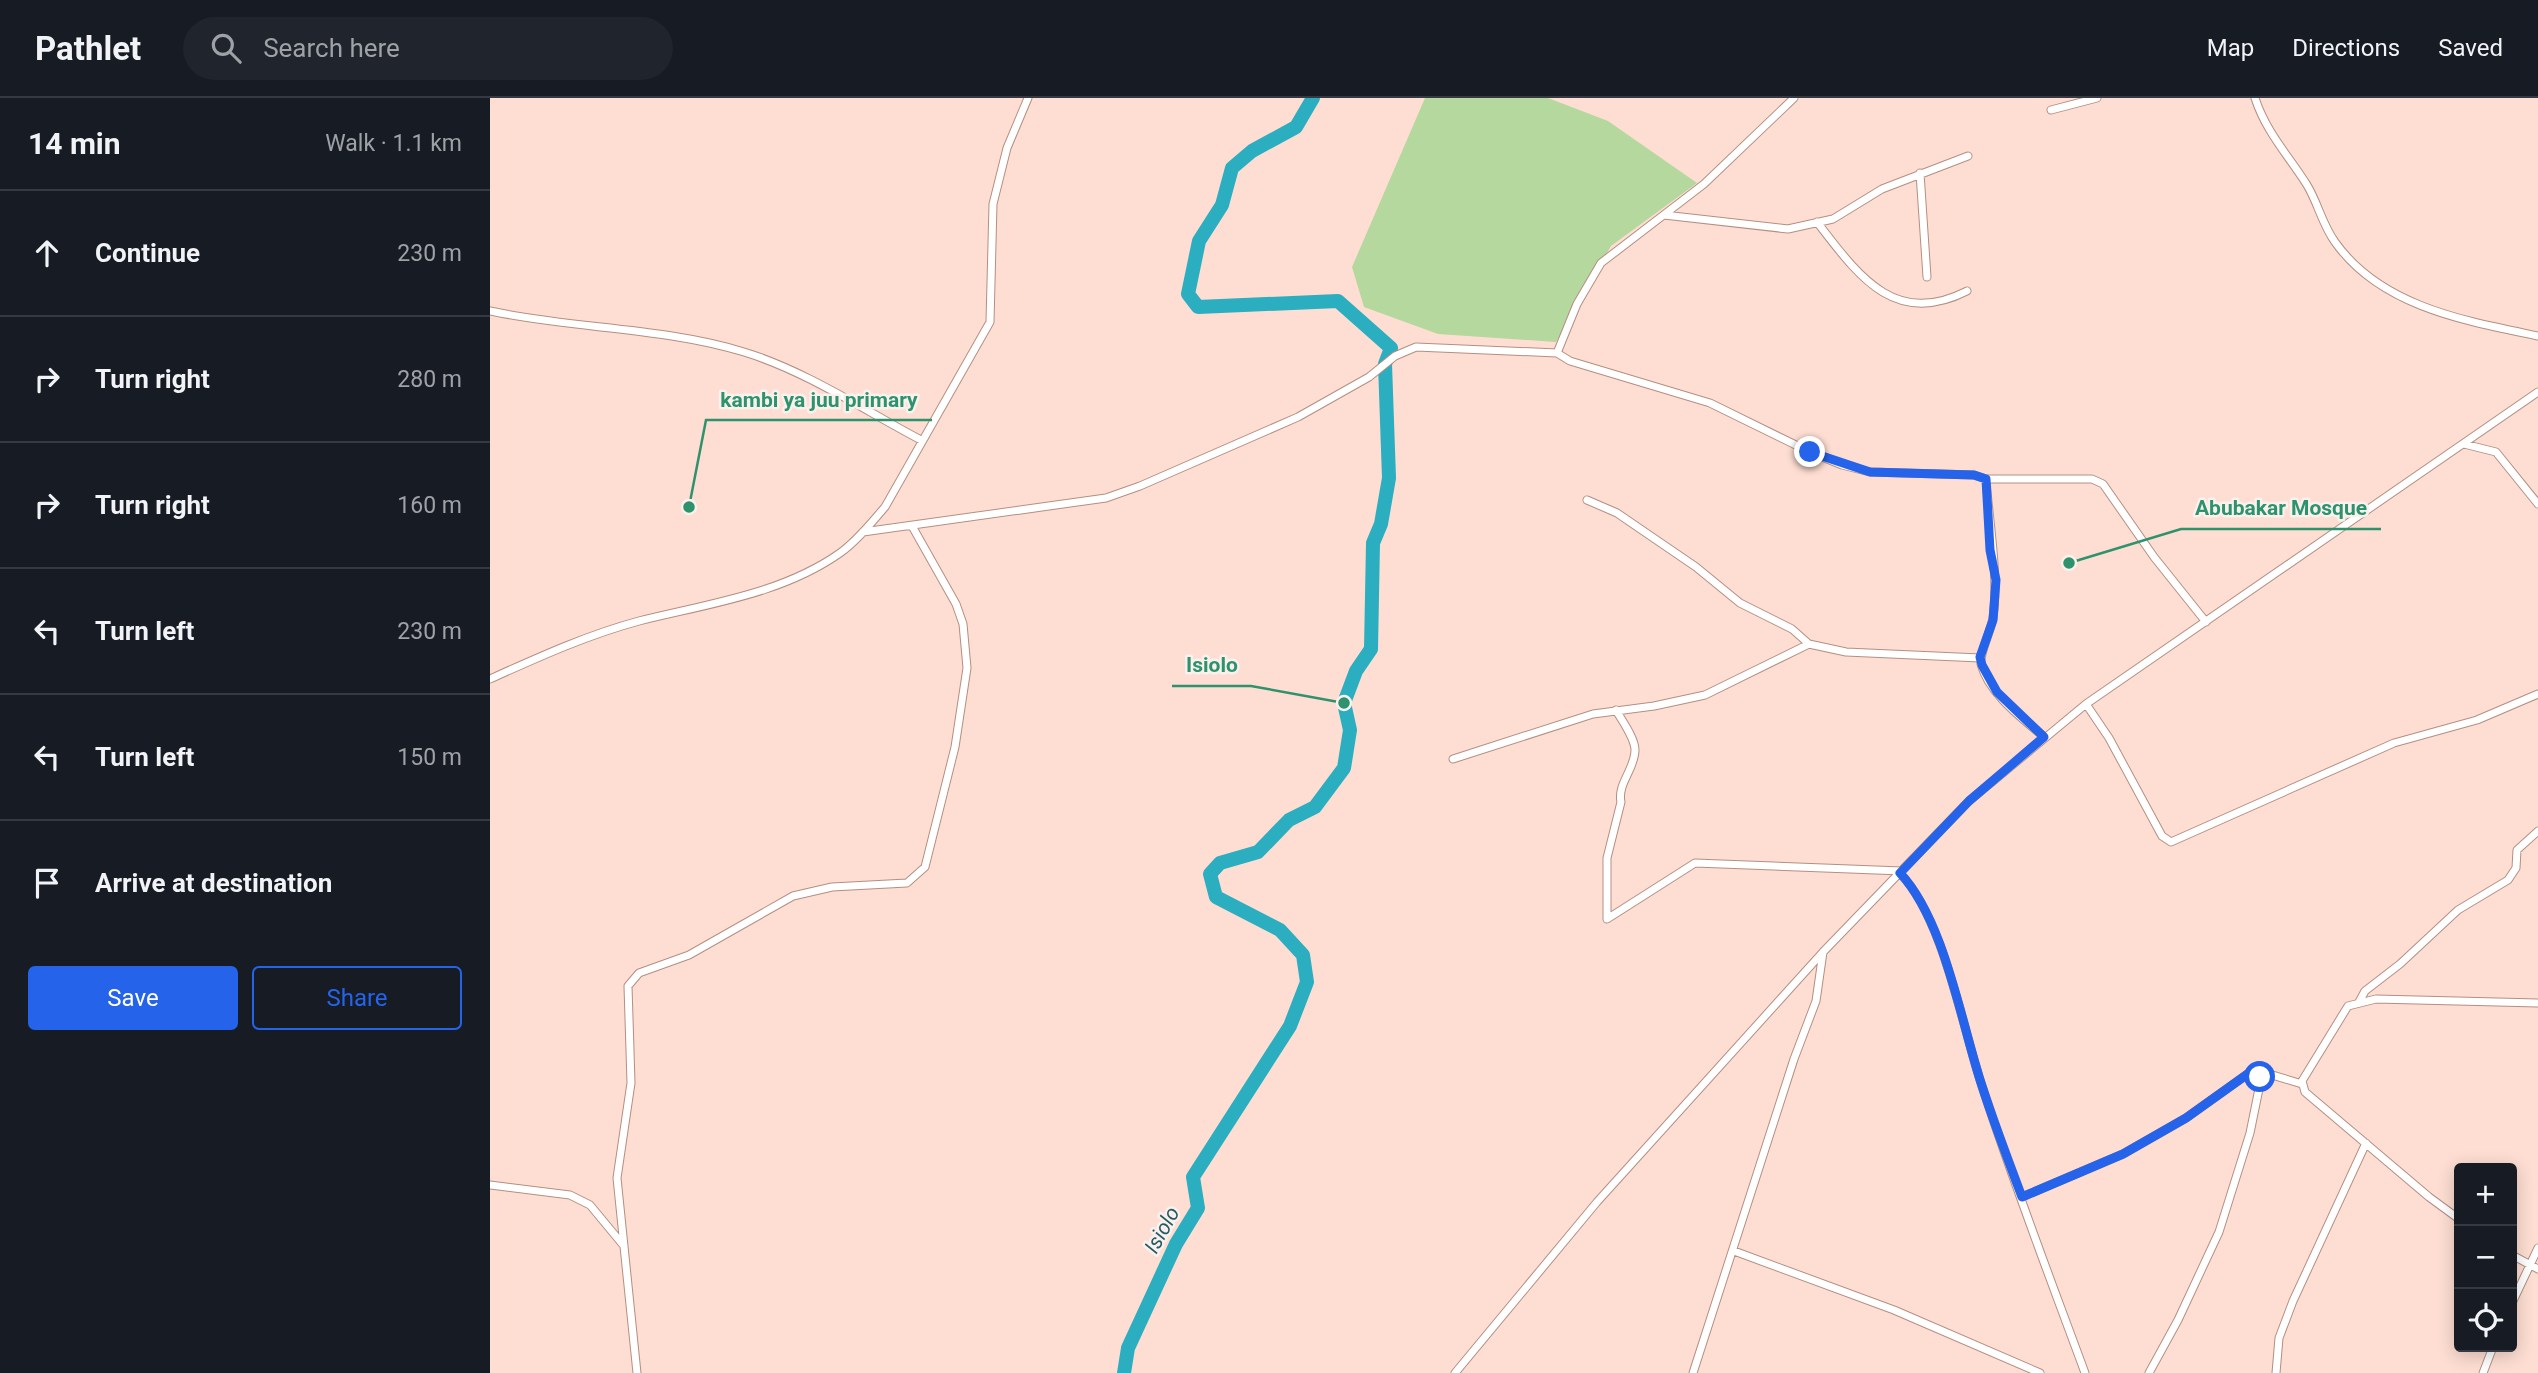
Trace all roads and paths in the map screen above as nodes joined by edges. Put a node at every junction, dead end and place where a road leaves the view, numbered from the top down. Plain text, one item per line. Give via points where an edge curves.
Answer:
1 (1028, 98) edge
2 (1794, 98) edge
3 (2097, 98) edge
4 (2255, 98) edge
5 (2051, 110) dead end
6 (1968, 156) dead end
7 (1920, 173) junction
8 (1663, 215) junction
9 (1817, 222) junction
10 (1927, 277) dead end
11 (1967, 291) dead end
12 (490, 311) edge
13 (2538, 336) edge
14 (1557, 352) junction
15 (2538, 392) edge
16 (922, 440) junction
17 (2463, 444) junction
18 (1986, 479) junction
19 (1587, 500) dead end
20 (2538, 504) edge
21 (912, 526) junction
22 (863, 532) junction
23 (2206, 622) junction
24 (1810, 644) junction
25 (1980, 657) junction
26 (490, 679) edge
27 (2538, 694) edge
28 (2086, 705) junction
29 (1616, 710) junction
30 (2044, 737) junction
31 (1453, 759) dead end
32 (2538, 831) edge
33 (1901, 872) junction
34 (1824, 951) junction
35 (2359, 1002) junction
36 (2538, 1003) edge
37 (2262, 1074) junction
38 (2302, 1084) junction
39 (2366, 1143) junction
40 (490, 1185) edge
41 (2022, 1197) junction
42 (2454, 1215) edge
43 (625, 1247) junction
44 (2538, 1248) edge
45 (1734, 1251) junction
46 (2517, 1259) edge
47 (2529, 1267) junction
48 (2538, 1269) edge
49 (2517, 1292) edge
50 (2491, 1352) edge
51 (637, 1373) edge
52 (1455, 1373) edge
53 (1693, 1373) edge
54 (2040, 1373) edge
55 (2084, 1373) edge
56 (2149, 1373) edge
57 (2276, 1373) edge
58 (2483, 1373) edge

1 - 16 street via 1007,148 993,204 990,322
2 - 8 street via 1704,184
3 - 5 street
4 - 13 street via 2267,128 2313,194 2331,237 2365,272 2396,295 2441,313
6 - 7 street
7 - 9 street via 1882,189 1833,219
7 - 10 street
8 - 9 street via 1788,229
8 - 14 street via 1601,263
9 - 11 street via 1856,272 1883,295 1913,304 1948,301
12 - 16 street via 681,337 744,352 805,377
14 - 18 street via 1570,361 1710,403 1842,465 1870,472
14 - 21 street via 1416,348 1395,356 1369,377 1298,416 1140,486 1080,504
15 - 17 street
16 - 22 street via 885,508
17 - 20 street via 2496,452
17 - 23 street
18 - 23 street via 2082,477 2103,484
18 - 25 street via 1996,580 1993,620
19 - 24 street via 1616,513 1731,596
21 - 22 street
21 - 43 street via 956,604 963,624 967,668 928,860 907,883 832,887 793,896 689,954 632,979 627,999 631,1083 617,1178
22 - 26 street via 841,552 785,581 746,596 597,634
23 - 28 street
24 - 25 street via 1846,652
24 - 29 street via 1704,695
25 - 30 street via 1997,692
27 - 28 street via 2477,720 2394,743 2171,842 2162,836
28 - 30 street
29 - 31 street via 1537,730
29 - 33 street via 1635,748 1619,793 1621,802 1607,858 1607,919 1695,863
30 - 33 street via 1969,801
32 - 35 street via 2517,850 2516,867 2508,880 2458,910 2365,991
33 - 34 street
33 - 41 street via 1917,891 1930,923
34 - 45 street via 1816,1001
34 - 52 street via 1597,1202
35 - 36 street
35 - 38 street via 2348,1006
37 - 38 street
37 - 41 street via 2249,1073 2186,1118 2123,1154
37 - 56 street via 2250,1133 2219,1232
38 - 39 street via 2305,1092
39 - 42 street
39 - 57 street via 2292,1301 2279,1338
40 - 43 street via 570,1195 590,1205
41 - 55 street
43 - 51 street
44 - 47 street
45 - 53 street
45 - 54 street via 1894,1310
46 - 47 street
47 - 48 street
47 - 49 street
50 - 58 street

